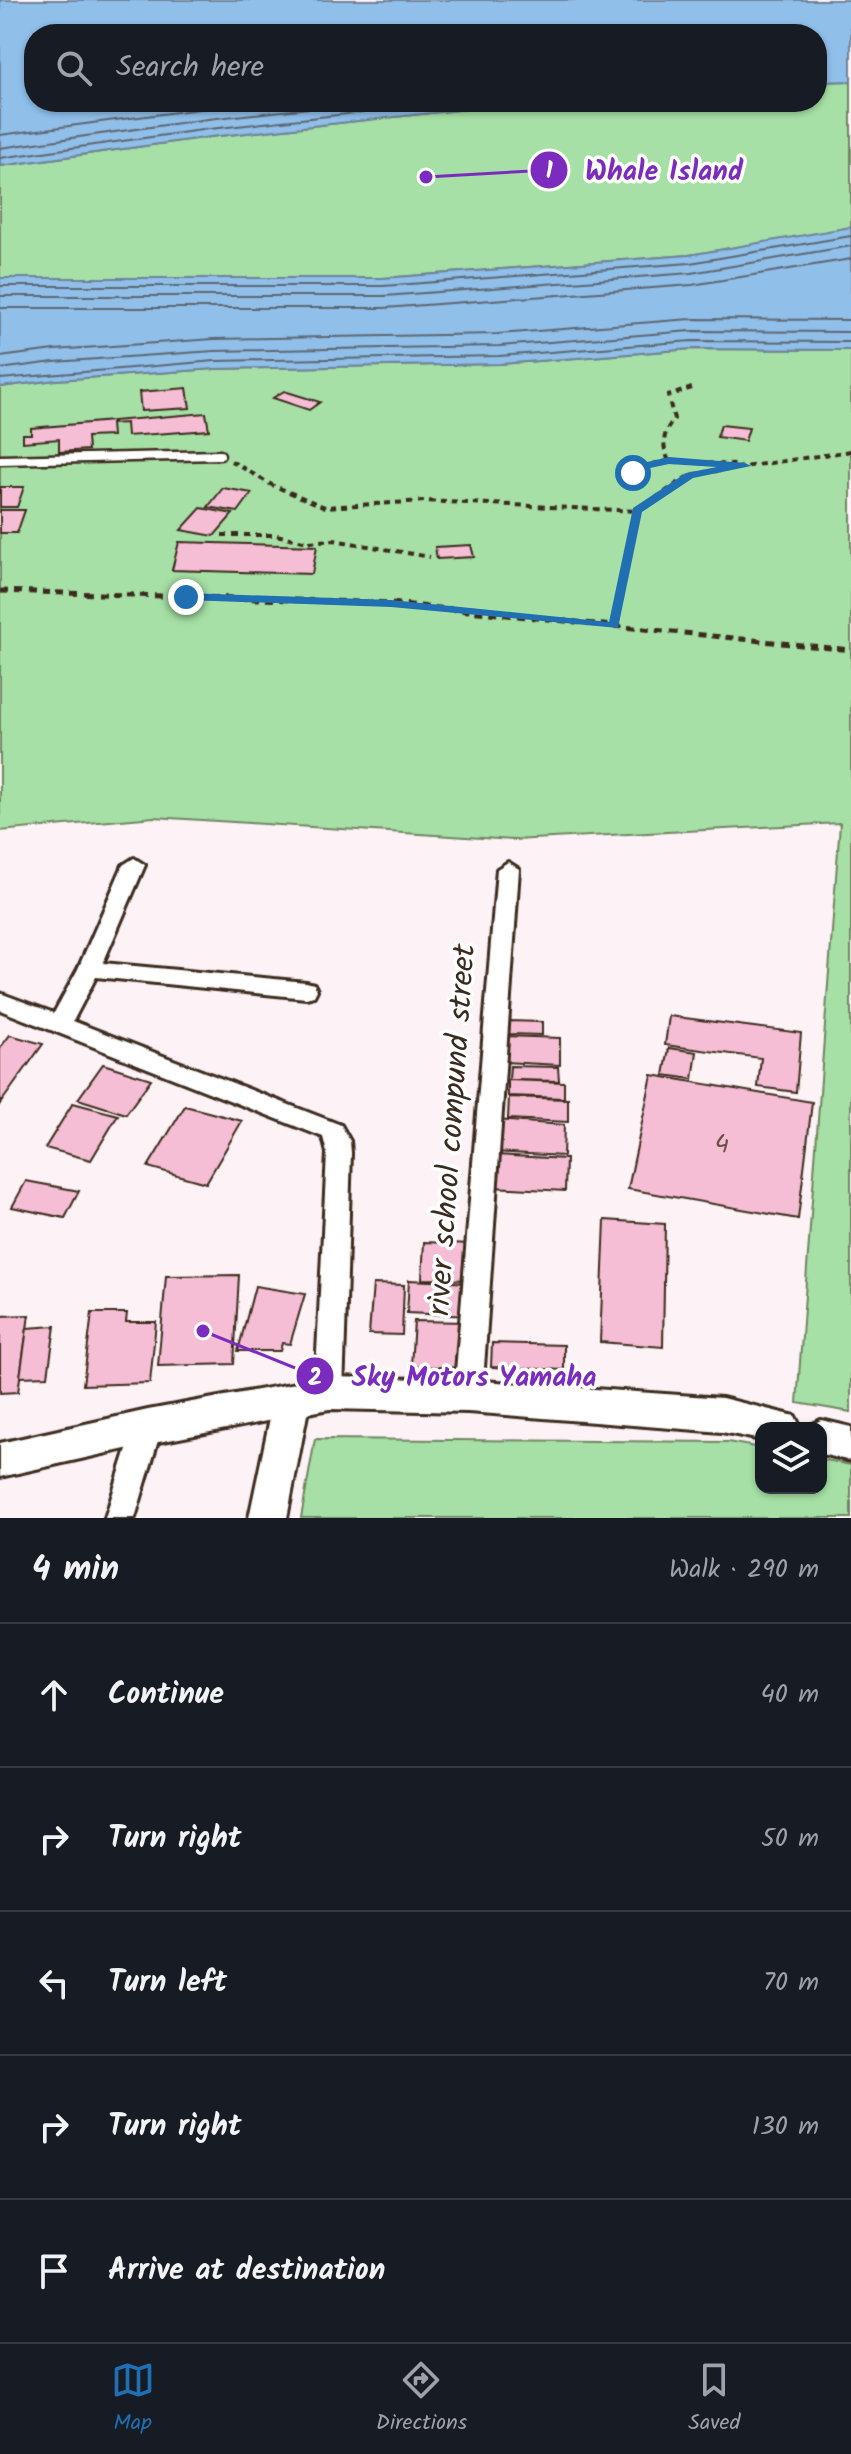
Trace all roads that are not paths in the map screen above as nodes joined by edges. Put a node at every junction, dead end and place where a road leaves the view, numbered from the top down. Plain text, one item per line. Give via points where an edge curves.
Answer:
1 (220, 455) road end
2 (0, 460) edge
3 (134, 865) dead end
4 (508, 869) dead end
5 (89, 969) junction
6 (306, 990) dead end
7 (0, 1001) edge
8 (59, 1026) junction
9 (311, 1396) junction
10 (468, 1396) junction
11 (755, 1422) edge
12 (148, 1427) junction
13 (827, 1438) edge
14 (851, 1444) edge
15 (0, 1460) edge
16 (120, 1518) edge
17 (268, 1518) edge

1 - 2 lane
3 - 5 street
4 - 10 street, river school compund street
5 - 6 street
5 - 8 street
7 - 8 street
8 - 9 street via 332,1131 339,1153
9 - 10 main road
9 - 12 main road
9 - 17 street
10 - 11 main road via 722,1415
12 - 15 main road
12 - 16 street
13 - 14 main road

